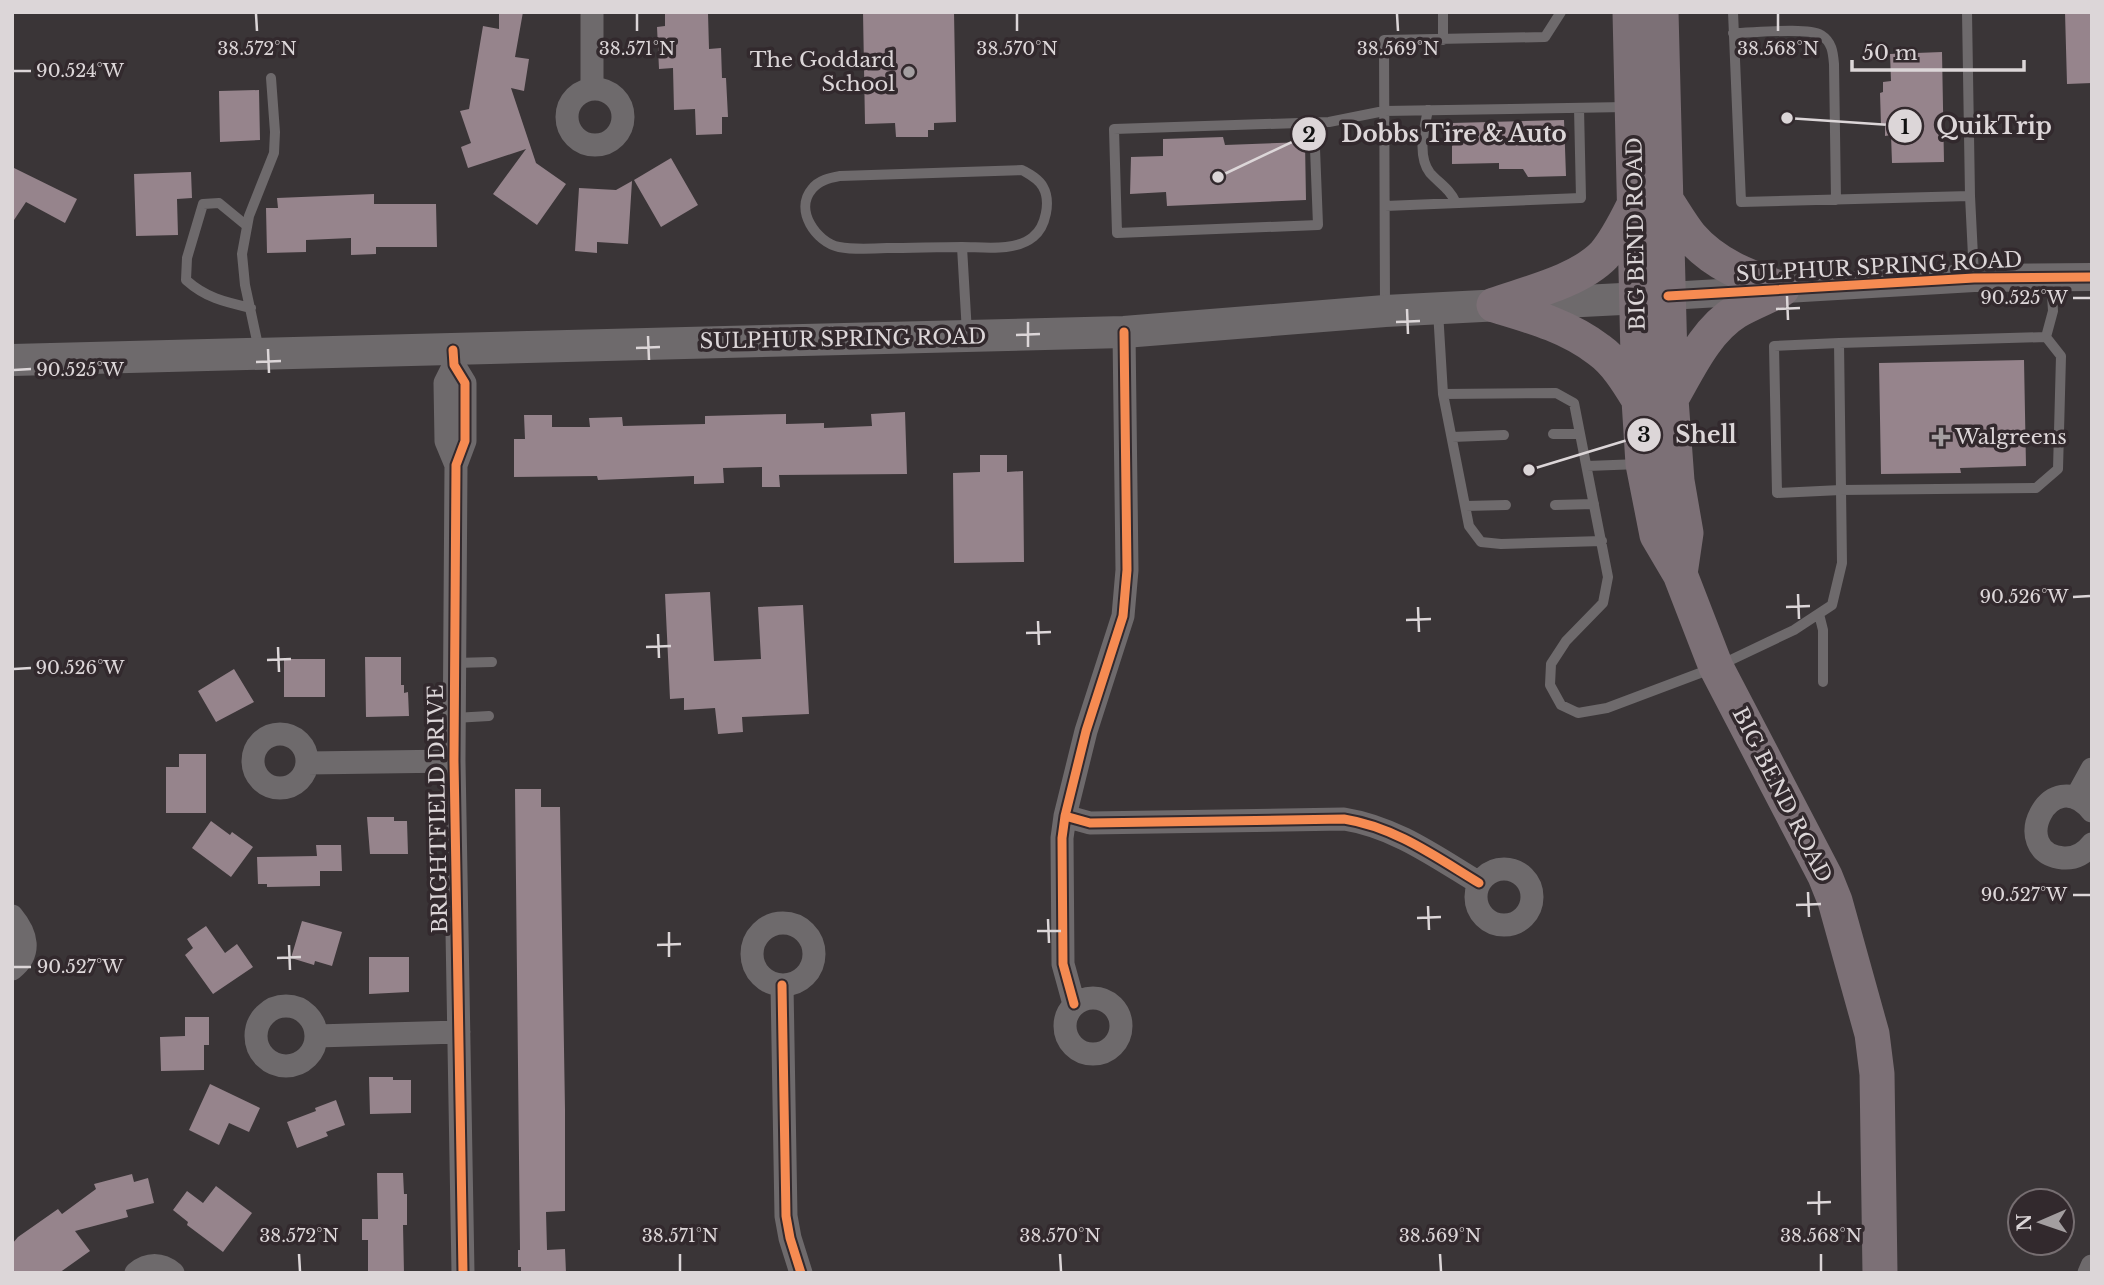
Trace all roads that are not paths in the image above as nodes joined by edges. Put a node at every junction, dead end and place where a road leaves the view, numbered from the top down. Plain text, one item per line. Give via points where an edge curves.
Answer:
1 (592, 12) edge
2 (1443, 12) edge
3 (1561, 12) edge
4 (1630, 12) edge
5 (1661, 12) edge
6 (1732, 12) edge
7 (1967, 12) edge
8 (1733, 33) junction
9 (1443, 40) junction
10 (271, 78) dead end
11 (592, 89) dead end
12 (1633, 107) junction
13 (1579, 108) junction
14 (1427, 110) junction
15 (1384, 111) junction
16 (1314, 123) junction
17 (1970, 196) junction
18 (1836, 200) junction
19 (1651, 201) junction
20 (1456, 203) junction
21 (1385, 206) junction
22 (247, 226) junction
23 (962, 247) junction
24 (2051, 276) junction
25 (2092, 276) edge
26 (1974, 278) junction
27 (1782, 289) junction
28 (1652, 297) junction
29 (1494, 306) junction
30 (251, 308) junction
31 (1438, 309) junction
32 (1385, 311) junction
33 (1124, 332) junction
34 (967, 336) junction
35 (2046, 337) junction
36 (1839, 343) junction
37 (259, 353) junction
38 (454, 357) junction
39 (12, 360) edge
40 (1443, 394) junction
41 (1655, 400) junction
42 (1553, 434) dead end
43 (1580, 434) junction
44 (1504, 435) dead end
45 (1452, 437) junction
46 (1643, 464) junction
47 (1587, 466) junction
48 (1841, 490) junction
49 (1594, 504) junction
50 (1506, 505) dead end
51 (1555, 505) dead end
52 (1465, 506) junction
53 (1602, 541) junction
54 (1679, 574) junction
55 (1819, 614) junction
56 (492, 662) dead end
57 (455, 663) junction
58 (1716, 667) junction
59 (1823, 682) dead end
60 (489, 716) dead end
61 (454, 718) junction
62 (454, 761) junction
63 (307, 763) dead end
64 (2092, 769) edge
65 (2084, 805) edge
66 (1065, 816) junction
67 (2092, 844) edge
68 (1479, 883) dead end
69 (12, 916) edge
70 (12, 969) edge
71 (782, 985) dead end
72 (1074, 1004) dead end
73 (459, 1032) junction
74 (316, 1036) dead end
75 (2092, 1266) edge
76 (136, 1273) edge
77 (173, 1273) edge
78 (463, 1273) edge
79 (801, 1273) edge
80 (1880, 1273) edge
81 (2089, 1273) edge

1 - 11 street
2 - 9 lane
3 - 9 lane via 1545,37
4 - 12 main road, BIG BEND ROAD
5 - 19 main road, BIG BEND ROAD
6 - 8 lane
7 - 17 lane
8 - 18 lane via 1810,31 1832,47
8 - 18 lane via 1741,202
9 - 15 lane via 1384,40
10 - 22 lane via 274,153
12 - 13 lane
12 - 19 main road, BIG BEND ROAD
13 - 14 lane
13 - 20 lane via 1581,198
14 - 15 lane
14 - 20 lane via 1425,163
15 - 16 lane
15 - 21 lane
16 - 16 lane via 1114,129 1117,233 1318,225
17 - 18 lane
17 - 26 lane
19 - 27 main road via 1704,250 1745,276
19 - 28 main road, BIG BEND ROAD
19 - 29 main road via 1603,256 1573,277
20 - 21 lane
21 - 32 lane
22 - 30 lane via 242,254
22 - 30 lane via 219,203 203,204 187,258 186,279 199,292
23 - 23 lane via 1001,247 1033,237 1048,204 1043,186 1021,170 840,176 824,179 811,189 806,201 812,228 825,242 838,247
23 - 34 lane
24 - 25 street, SULPHUR SPRING ROAD
24 - 26 street, SULPHUR SPRING ROAD
24 - 35 lane via 2053,311
26 - 27 street, SULPHUR SPRING ROAD
27 - 28 street, SULPHUR SPRING ROAD
27 - 41 main road via 1719,326
28 - 29 main road, SULPHUR SPRING ROAD
28 - 41 main road, BIG BEND ROAD
29 - 31 main road, SULPHUR SPRING ROAD
29 - 41 main road via 1546,320 1599,350
30 - 37 lane
31 - 32 main road, SULPHUR SPRING ROAD
31 - 40 lane
32 - 33 main road, SULPHUR SPRING ROAD
33 - 34 main road, SULPHUR SPRING ROAD
33 - 66 street via 1124,616 1086,731
34 - 38 main road, SULPHUR SPRING ROAD
35 - 36 lane
35 - 48 lane via 2061,356 2058,468 2036,488
36 - 48 lane
36 - 48 lane via 1774,346 1774,360 1777,493
37 - 38 main road, SULPHUR SPRING ROAD
37 - 39 main road, SULPHUR SPRING ROAD
38 - 57 street, BRIGHTFIELD DRIVE via 465,383 465,442 456,465
40 - 43 lane via 1556,393 1574,403
40 - 45 lane
41 - 46 main road, BIG BEND ROAD
41 - 54 main road, BIG BEND ROAD via 1686,533
42 - 43 lane
43 - 47 lane
44 - 45 lane
45 - 52 lane
46 - 47 lane
46 - 54 main road, BIG BEND ROAD via 1657,536
47 - 49 lane
48 - 55 lane via 1842,563 1832,605
49 - 51 lane
49 - 53 lane
50 - 52 lane
52 - 53 lane via 1469,526 1481,541
53 - 58 lane via 1608,576 1603,603 1566,641 1551,664 1550,685 1560,705 1578,713 1607,708
54 - 58 main road, BIG BEND ROAD
55 - 58 lane
55 - 59 lane
56 - 57 lane
57 - 61 street, BRIGHTFIELD DRIVE
58 - 80 main road, BIG BEND ROAD via 1825,876 1863,994 1877,1074
60 - 61 lane
61 - 62 street, BRIGHTFIELD DRIVE
62 - 63 street
62 - 73 street, BRIGHTFIELD DRIVE
64 - 65 street
65 - 67 street via 2057,798 2049,802 2037,817 2037,836 2057,857 2078,856
66 - 68 street via 1090,823 1316,818 1368,822 1396,833
66 - 72 street via 1063,964
69 - 70 street via 26,943 22,960
71 - 79 street via 786,1216
73 - 74 street
73 - 78 street, BRIGHTFIELD DRIVE
75 - 81 street
76 - 77 street via 154,1265

